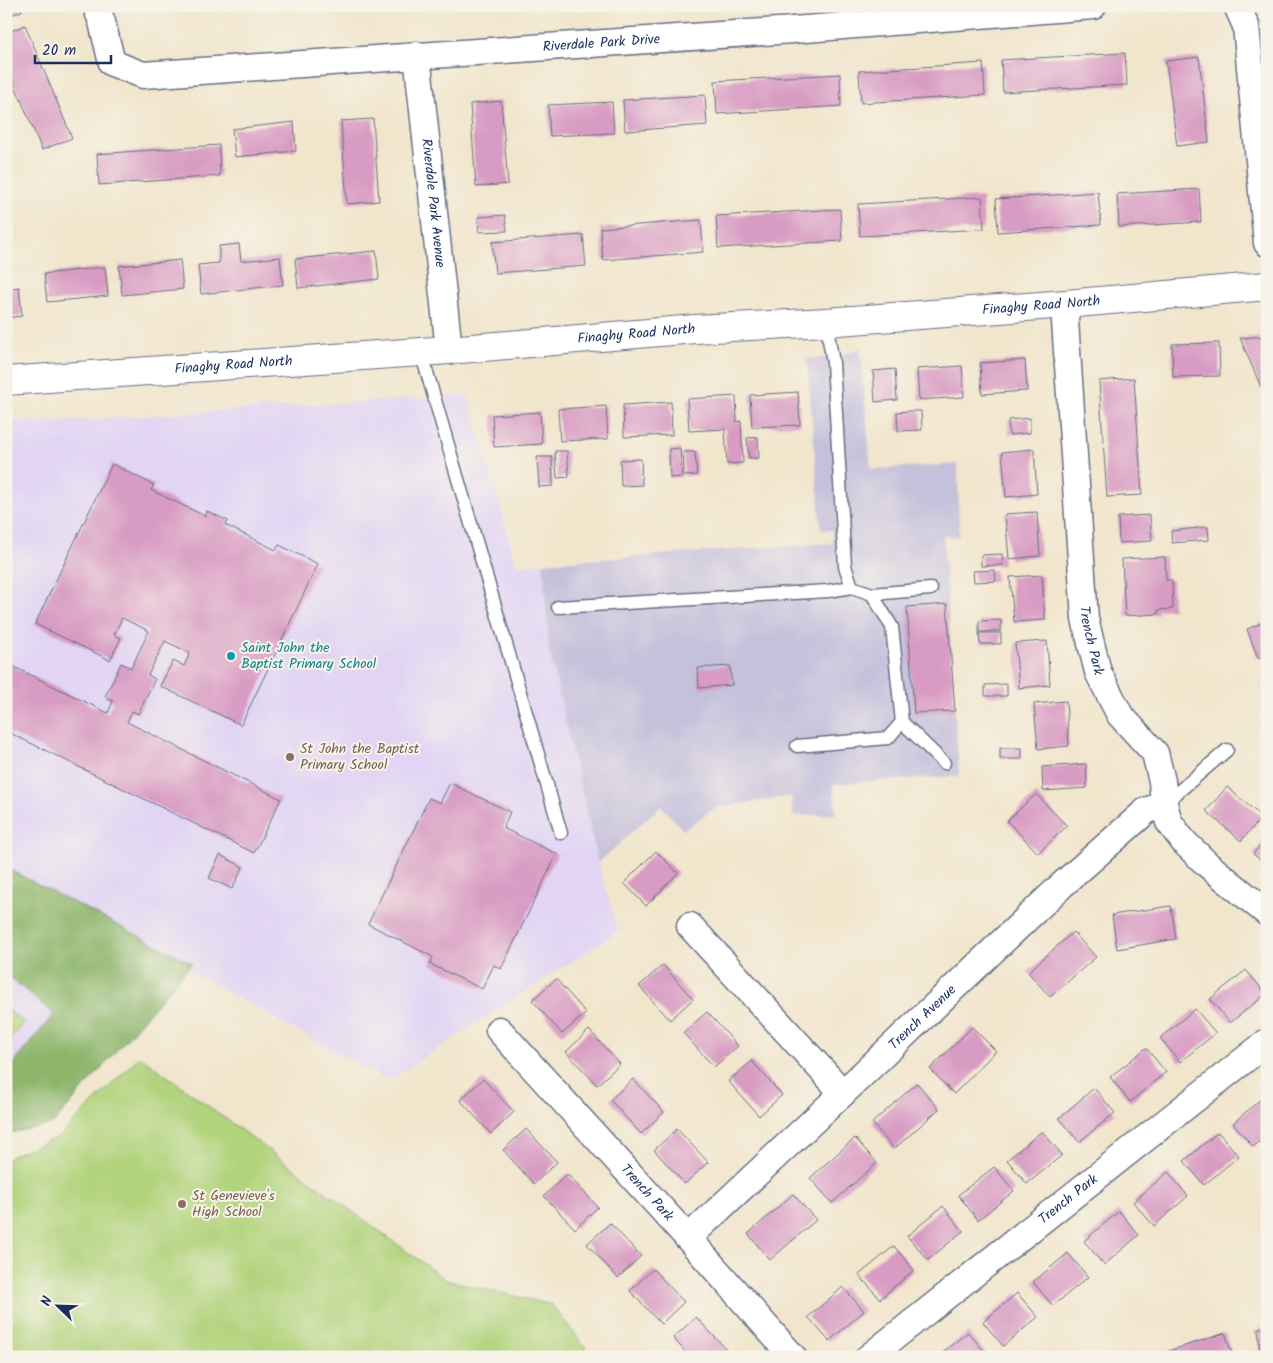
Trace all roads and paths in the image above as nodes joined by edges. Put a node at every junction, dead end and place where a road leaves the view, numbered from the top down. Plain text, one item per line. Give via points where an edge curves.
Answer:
1 (96, 6) edge
2 (1093, 6) edge
3 (1237, 6) edge
4 (417, 55) junction
5 (1267, 243) edge
6 (1267, 286) edge
7 (1066, 304) junction
8 (826, 322) junction
9 (449, 350) junction
10 (421, 352) junction
11 (6, 381) edge
12 (852, 587) junction
13 (931, 589) dead end
14 (872, 594) junction
15 (558, 607) dead end
16 (902, 722) junction
17 (797, 746) dead end
18 (1227, 750) dead end
19 (944, 763) dead end
20 (1164, 804) junction
21 (561, 833) dead end
22 (1267, 913) edge
23 (690, 926) dead end
24 (499, 1030) dead end
25 (1267, 1042) edge
26 (843, 1093) junction
27 (688, 1238) junction
28 (793, 1357) edge
29 (869, 1357) edge

1 - 4 street, Riverdale Park Drive via 112,63 143,75
2 - 4 street, Riverdale Park Drive
3 - 5 street via 1246,26
4 - 9 street, Riverdale Park Avenue
6 - 7 street, Finaghy Road North
7 - 8 street, Finaghy Road North
7 - 20 street, Trench Park via 1085,619 1098,672 1120,715 1155,753
8 - 9 street, Finaghy Road North
8 - 12 lane via 833,363 845,566
9 - 10 street, Finaghy Road North
10 - 11 street, Finaghy Road North
10 - 21 lane
12 - 14 lane
12 - 15 lane
13 - 14 lane
14 - 16 lane via 892,626
16 - 17 lane via 888,738
16 - 19 lane
18 - 20 lane
20 - 22 street, Trench Park via 1169,822 1184,842
20 - 26 street, Trench Avenue via 1146,812 1062,885
23 - 26 street
24 - 27 street, Trench Park
25 - 29 street, Trench Park
26 - 27 street, Trench Avenue
27 - 28 street, Trench Park

